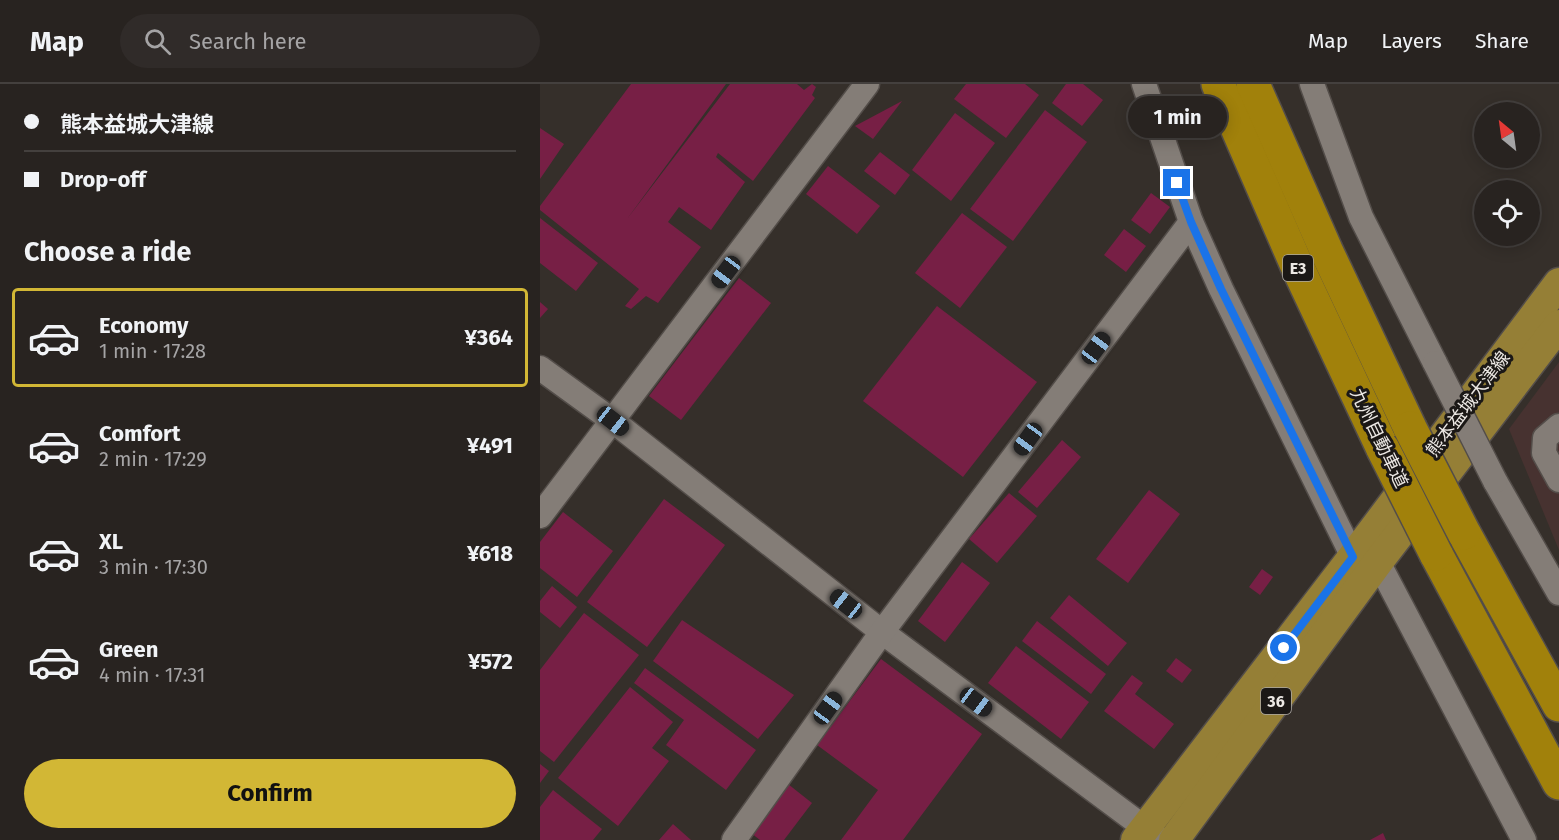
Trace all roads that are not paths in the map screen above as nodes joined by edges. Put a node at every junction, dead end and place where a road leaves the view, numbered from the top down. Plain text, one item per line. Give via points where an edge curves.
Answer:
1 (867, 84) edge
2 (1144, 84) edge
3 (1218, 84) edge
4 (1253, 84) edge
5 (1312, 84) edge
6 (1191, 222) junction
7 (1559, 283) edge
8 (1559, 325) edge
9 (540, 368) edge
10 (613, 421) junction
11 (1559, 426) edge
12 (1559, 480) edge
13 (540, 516) edge
14 (1464, 533) junction
15 (1365, 560) junction
16 (1559, 593) edge
17 (882, 632) junction
18 (1559, 678) edge
19 (1559, 705) edge
20 (1559, 783) edge
21 (1148, 836) edge
22 (734, 840) edge
23 (1174, 840) edge
24 (1524, 840) edge

1 - 10 street
2 - 6 street
3 - 20 highway, 九州自動車道 / E3, bridge via 1383,449
4 - 14 highway, 九州自動車道 / E3, bridge via 1326,250
5 - 16 street, bridge via 1361,217 1495,481
6 - 15 street via 1221,289
6 - 17 street
7 - 15 main road, 熊本益城大津線 / 36
8 - 15 main road, 熊本益城大津線 / 36
9 - 10 street
10 - 13 street
10 - 17 street
11 - 12 street via 1545,438 1544,453
14 - 18 highway
14 - 19 highway, 九州自動車道 / E3
15 - 21 main road, 熊本益城大津線 / 36
15 - 23 main road, 熊本益城大津線 / 36
15 - 24 street
17 - 21 street
17 - 22 street

